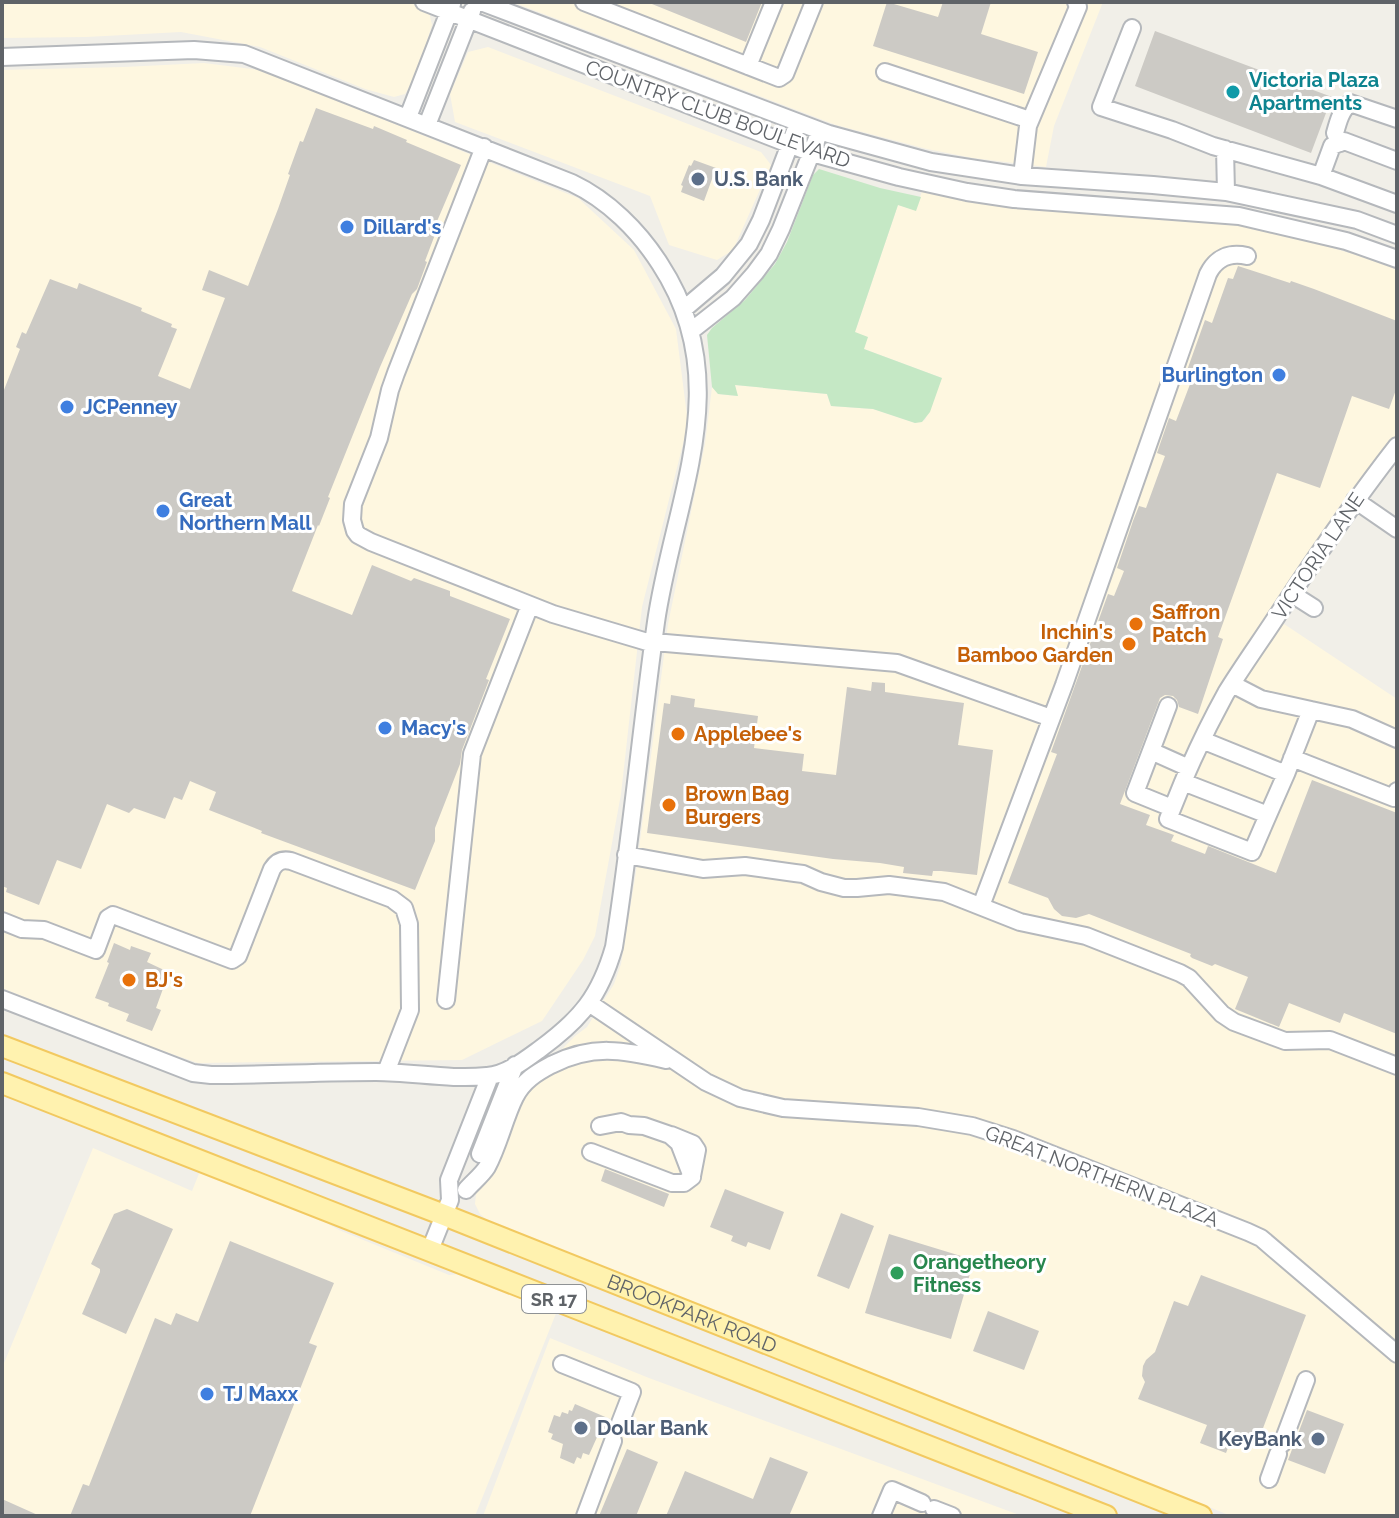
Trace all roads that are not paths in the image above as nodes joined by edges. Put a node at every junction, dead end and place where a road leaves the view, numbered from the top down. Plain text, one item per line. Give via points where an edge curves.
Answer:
1 (424, 2) edge
2 (478, 2) edge
3 (584, 2) edge
4 (774, 2) edge
5 (814, 2) edge
6 (1076, 2) edge
7 (451, 7) edge
8 (469, 20) junction
9 (1132, 28) dead end
10 (2, 57) edge
11 (748, 66) junction
12 (885, 72) dead end
13 (408, 117) junction
14 (1397, 119) edge
15 (1030, 120) junction
16 (798, 123) junction
17 (427, 125) junction
18 (820, 131) junction
19 (1340, 143) junction
20 (790, 145) junction
21 (484, 147) junction
22 (1225, 149) junction
23 (812, 153) junction
24 (1397, 161) edge
25 (1022, 176) junction
26 (1321, 176) junction
27 (1226, 192) junction
28 (1397, 204) edge
29 (1397, 235) edge
30 (1247, 256) dead end
31 (1397, 259) edge
32 (684, 309) junction
33 (691, 331) junction
34 (1397, 446) edge
35 (1355, 500) junction
36 (1397, 529) edge
37 (1292, 594) junction
38 (530, 605) junction
39 (1314, 608) dead end
40 (654, 643) junction
41 (1232, 684) junction
42 (1168, 706) dead end
43 (1311, 710) junction
44 (1051, 718) junction
45 (1397, 739) edge
46 (1202, 740) junction
47 (1151, 751) junction
48 (1289, 766) junction
49 (1186, 775) junction
50 (1396, 796) edge
51 (1172, 808) junction
52 (1268, 815) junction
53 (626, 855) junction
54 (981, 906) junction
55 (2, 921) edge
56 (2, 999) edge
57 (446, 1000) dead end
58 (589, 1003) junction
59 (2, 1046) edge
60 (677, 1063) junction
61 (515, 1065) junction
62 (1397, 1066) edge
63 (386, 1072) junction
64 (490, 1076) junction
65 (2, 1083) edge
66 (600, 1126) dead end
67 (591, 1152) dead end
68 (466, 1190) junction
69 (447, 1208) junction
70 (430, 1250) junction
71 (1397, 1354) edge
72 (562, 1364) dead end
73 (1306, 1380) dead end
74 (620, 1423) dead end
75 (613, 1441) dead end
76 (1269, 1479) dead end
77 (585, 1516) edge
78 (881, 1516) edge
79 (952, 1516) edge
80 (1106, 1516) edge
81 (1201, 1516) edge

1 - 7 street, COUNTRY CLUB BOULEVARD
2 - 8 street
2 - 16 street, COUNTRY CLUB BOULEVARD
3 - 11 street
4 - 11 street
5 - 11 street via 783,77
6 - 15 street
7 - 8 street, COUNTRY CLUB BOULEVARD
7 - 13 street
8 - 17 street
8 - 20 street, COUNTRY CLUB BOULEVARD
9 - 22 street via 1101,107
10 - 13 street via 237,53
12 - 15 street
13 - 17 street
14 - 19 street via 1350,103 1335,133
15 - 25 street
16 - 18 street, COUNTRY CLUB BOULEVARD
16 - 20 street
17 - 21 street
18 - 23 street
18 - 25 street, COUNTRY CLUB BOULEVARD via 931,162
19 - 24 street
19 - 26 street via 1332,146
20 - 23 street, COUNTRY CLUB BOULEVARD
20 - 32 street via 749,244 723,276
21 - 32 street via 563,178 601,200 646,243
21 - 38 street via 392,383 352,520 358,535 371,542
22 - 26 street
22 - 27 street
23 - 31 street, COUNTRY CLUB BOULEVARD via 899,177 1014,199 1239,216
23 - 33 street via 765,260 733,298
25 - 27 street, COUNTRY CLUB BOULEVARD
26 - 28 street
27 - 29 street, COUNTRY CLUB BOULEVARD via 1357,220
30 - 44 street via 1221,258 1208,274
32 - 33 street
33 - 40 street via 698,377 696,430
34 - 35 street, VICTORIA LANE
35 - 36 street
35 - 37 street, VICTORIA LANE
37 - 39 street
37 - 41 street, VICTORIA LANE
38 - 40 street
38 - 57 street via 472,754
40 - 44 street via 897,663
40 - 53 street
41 - 43 street via 1261,699
41 - 46 street, VICTORIA LANE
42 - 47 street
43 - 45 street via 1352,719
43 - 48 street
44 - 54 street
46 - 48 street
46 - 49 street, VICTORIA LANE
47 - 49 street
47 - 51 street via 1135,793
48 - 50 street
48 - 52 street
49 - 51 street, VICTORIA LANE
49 - 52 street
51 - 52 street via 1168,819 1252,852
53 - 54 street via 699,869 745,866 803,874 844,888 884,885 939,891
53 - 58 street via 614,947
54 - 62 street via 1020,922 1092,938 1180,973 1226,1017 1250,1028 1285,1041 1330,1040
55 - 63 street via 96,950 113,915 232,960 272,869 281,860 392,899 404,908 409,924 410,1006
56 - 63 street via 198,1074
58 - 60 street, GREAT NORTHERN PLAZA
58 - 61 street via 550,1042
59 - 69 main road, BROOKPARK ROAD / SR 17
60 - 68 street, GREAT NORTHERN PLAZA via 614,1050 584,1052 538,1072 520,1089 486,1168
60 - 71 street, GREAT NORTHERN PLAZA via 731,1094 775,1107 918,1117 995,1133 1229,1224 1261,1238
61 - 64 street
61 - 68 street
63 - 64 street
64 - 69 street via 449,1180
65 - 70 main road, BROOKPARK ROAD / SR 17
66 - 67 street via 621,1122 670,1135 679,1143 692,1177 672,1183
68 - 69 street
69 - 70 street
69 - 81 main road, BROOKPARK ROAD / SR 17
70 - 80 main road, BROOKPARK ROAD / SR 17
72 - 74 street via 632,1392
73 - 76 street
75 - 77 street
78 - 79 street via 892,1490

